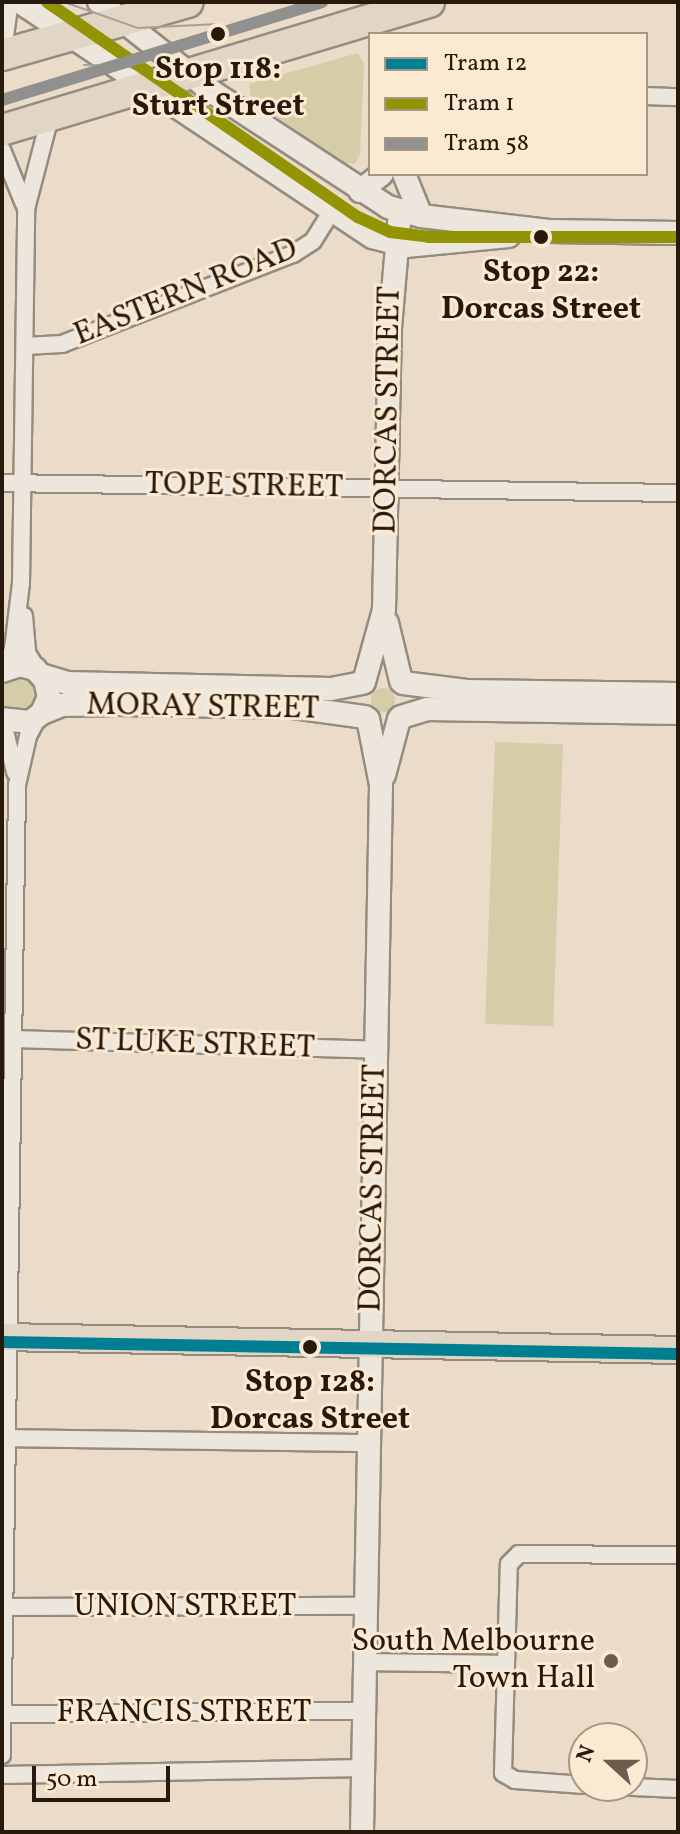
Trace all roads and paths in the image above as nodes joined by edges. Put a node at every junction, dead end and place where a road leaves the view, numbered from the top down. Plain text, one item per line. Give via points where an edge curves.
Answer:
1 (7, 2) edge
2 (20, 2) edge
3 (99, 2) edge
4 (188, 2) edge
5 (429, 2) edge
6 (124, 22) junction
7 (386, 26) edge
8 (2, 36) edge
9 (69, 36) junction
10 (2, 55) edge
11 (192, 77) junction
12 (147, 88) junction
13 (648, 96) edge
14 (678, 97) edge
15 (50, 117) junction
16 (2, 130) edge
17 (2, 150) edge
18 (379, 176) edge
19 (404, 176) edge
20 (360, 191) junction
21 (26, 209) junction
22 (331, 212) junction
23 (410, 214) junction
24 (551, 231) junction
25 (678, 233) edge
26 (395, 245) junction
27 (25, 346) junction
28 (2, 483) edge
29 (22, 483) junction
30 (387, 490) junction
31 (678, 493) edge
32 (21, 583) junction
33 (384, 610) junction
34 (3, 670) edge
35 (40, 674) junction
36 (364, 682) junction
37 (402, 682) junction
38 (678, 694) edge
39 (678, 713) edge
40 (40, 715) junction
41 (366, 718) junction
42 (400, 718) junction
43 (2, 719) edge
44 (17, 785) junction
45 (381, 785) junction
46 (8, 954) edge
47 (13, 1039) junction
48 (377, 1050) junction
49 (7, 1071) edge
50 (6, 1180) edge
51 (5, 1337) edge
52 (370, 1344) junction
53 (678, 1350) edge
54 (6, 1438) junction
55 (368, 1443) junction
56 (678, 1555) edge
57 (366, 1606) junction
58 (5, 1607) junction
59 (365, 1662) junction
60 (506, 1664) junction
61 (364, 1711) junction
62 (3, 1714) edge
63 (2, 1755) edge
64 (363, 1768) junction
65 (2, 1775) edge
66 (568, 1784) edge
67 (648, 1788) edge
68 (678, 1789) edge
69 (362, 1832) edge

1 - 8 street
2 - 9 street
3 - 6 street
4 - 6 highway
5 - 7 highway
6 - 9 highway
6 - 11 street
7 - 11 highway
9 - 10 highway
9 - 12 street
11 - 12 highway
11 - 20 street
12 - 15 highway
12 - 22 street
13 - 14 street
15 - 16 highway
15 - 21 street
17 - 21 street
18 - 20 street
19 - 23 street
20 - 23 street
21 - 27 street
22 - 26 street
22 - 27 street, EASTERN ROAD via 313,241 293,254 62,344
23 - 24 street
23 - 26 street, DORCAS STREET
24 - 25 street
24 - 26 street
26 - 30 street, DORCAS STREET
27 - 29 street
28 - 29 street, TOPE STREET
29 - 30 street, TOPE STREET
29 - 32 street
30 - 31 street, TOPE STREET
30 - 33 street, DORCAS STREET
32 - 34 street via 13,649
32 - 35 street via 26,649
33 - 36 street, DORCAS STREET
33 - 37 street, DORCAS STREET
34 - 35 street, MORAY STREET via 20,665
35 - 36 street, MORAY STREET via 67,683 323,689
35 - 40 street via 49,697
36 - 37 street via 385,674
36 - 41 street via 357,698
37 - 38 street via 466,691
37 - 42 street via 408,703
39 - 42 street via 427,709
40 - 41 street, MORAY STREET via 62,705 117,704 293,707
40 - 43 street, MORAY STREET via 20,724
40 - 44 street via 25,744
41 - 42 street via 383,724
41 - 45 street, DORCAS STREET
42 - 45 street, DORCAS STREET
43 - 44 street
44 - 46 street
45 - 48 street, DORCAS STREET
46 - 47 street
47 - 48 street, ST LUKE STREET
47 - 49 street
48 - 52 street, DORCAS STREET
49 - 50 street
50 - 51 street
51 - 52 main road
51 - 54 street
52 - 53 main road
52 - 55 street, DORCAS STREET
54 - 55 street
54 - 58 street
55 - 57 street, DORCAS STREET
56 - 60 street via 519,1554 509,1564
57 - 58 street, UNION STREET
57 - 59 street, DORCAS STREET
58 - 62 street
59 - 60 street
59 - 61 street, DORCAS STREET
60 - 66 street via 503,1773 515,1780
61 - 62 street, FRANCIS STREET
61 - 64 street, DORCAS STREET
62 - 63 street
64 - 65 street
64 - 69 street, DORCAS STREET
67 - 68 street

